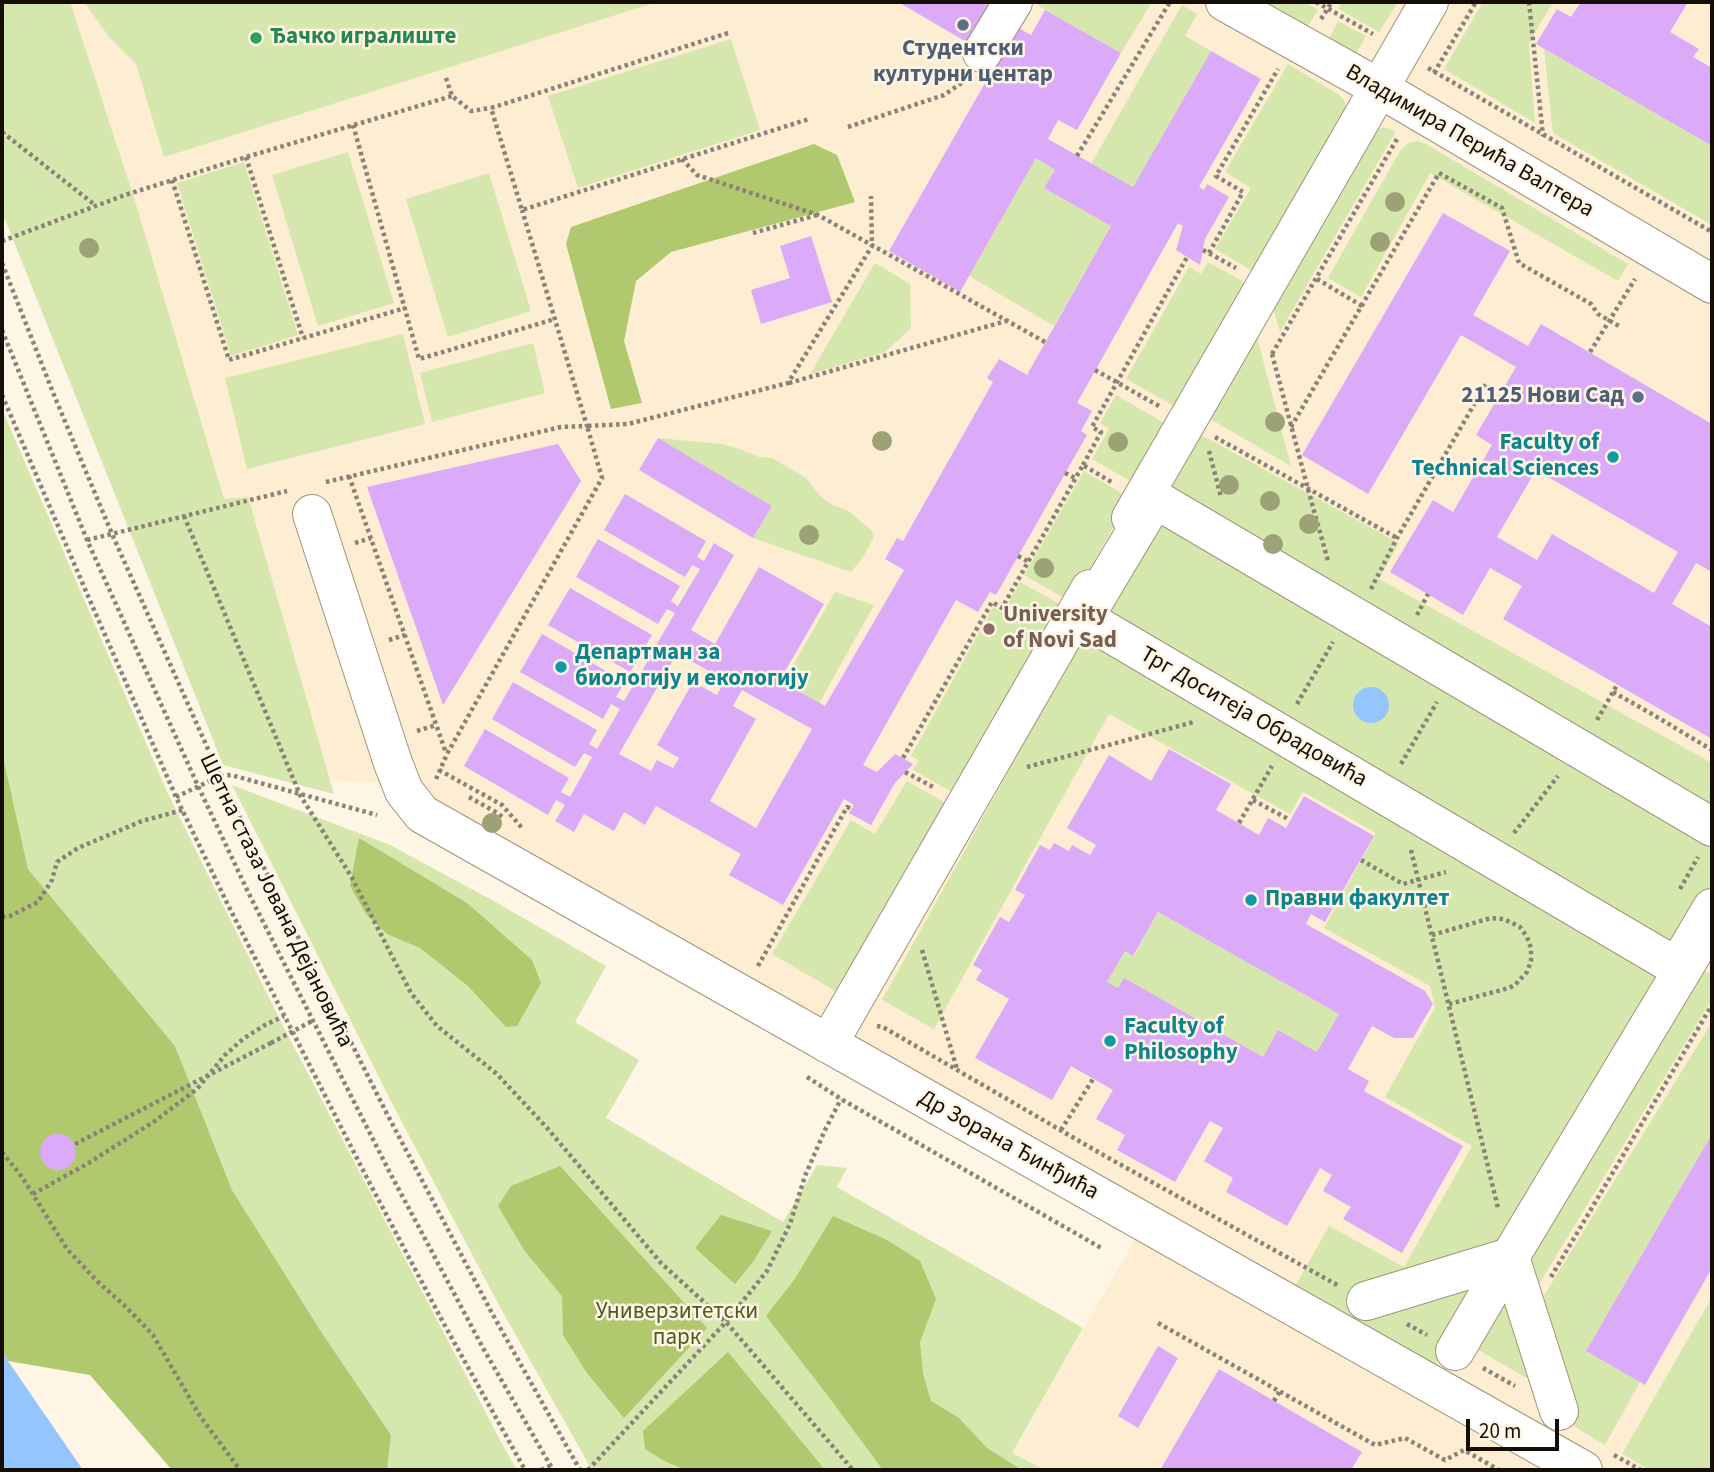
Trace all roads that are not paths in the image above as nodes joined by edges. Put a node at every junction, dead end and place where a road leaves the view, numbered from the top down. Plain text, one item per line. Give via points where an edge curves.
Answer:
1 (1013, 2) edge
2 (1226, 2) edge
3 (1429, 2) edge
4 (982, 53) road end
5 (1379, 89) junction
6 (1712, 284) edge
7 (312, 495) road end
8 (1146, 503) junction
9 (1082, 612) junction
10 (1712, 827) edge
11 (1712, 908) edge
12 (1712, 920) edge
13 (1686, 959) junction
14 (835, 1032) junction
15 (1510, 1257) junction
16 (1366, 1301) road end
17 (1455, 1351) road end
18 (1559, 1411) road end
19 (1597, 1462) edge

1 - 4 street
2 - 5 street, Владимира Перића Валтера
3 - 5 street
5 - 6 street, Владимира Перића Валтера
5 - 8 street
7 - 14 street, Др Зорана Ђинђића via 404,791 422,814 742,995
8 - 9 street
8 - 10 street via 1155,499
9 - 13 street, Трг Доситеја Обрадовића via 1084,618 1677,967
9 - 14 street
11 - 13 street
12 - 13 street
13 - 15 street
14 - 19 street, Др Зорана Ђинђића
15 - 16 street
15 - 17 street
15 - 18 street

